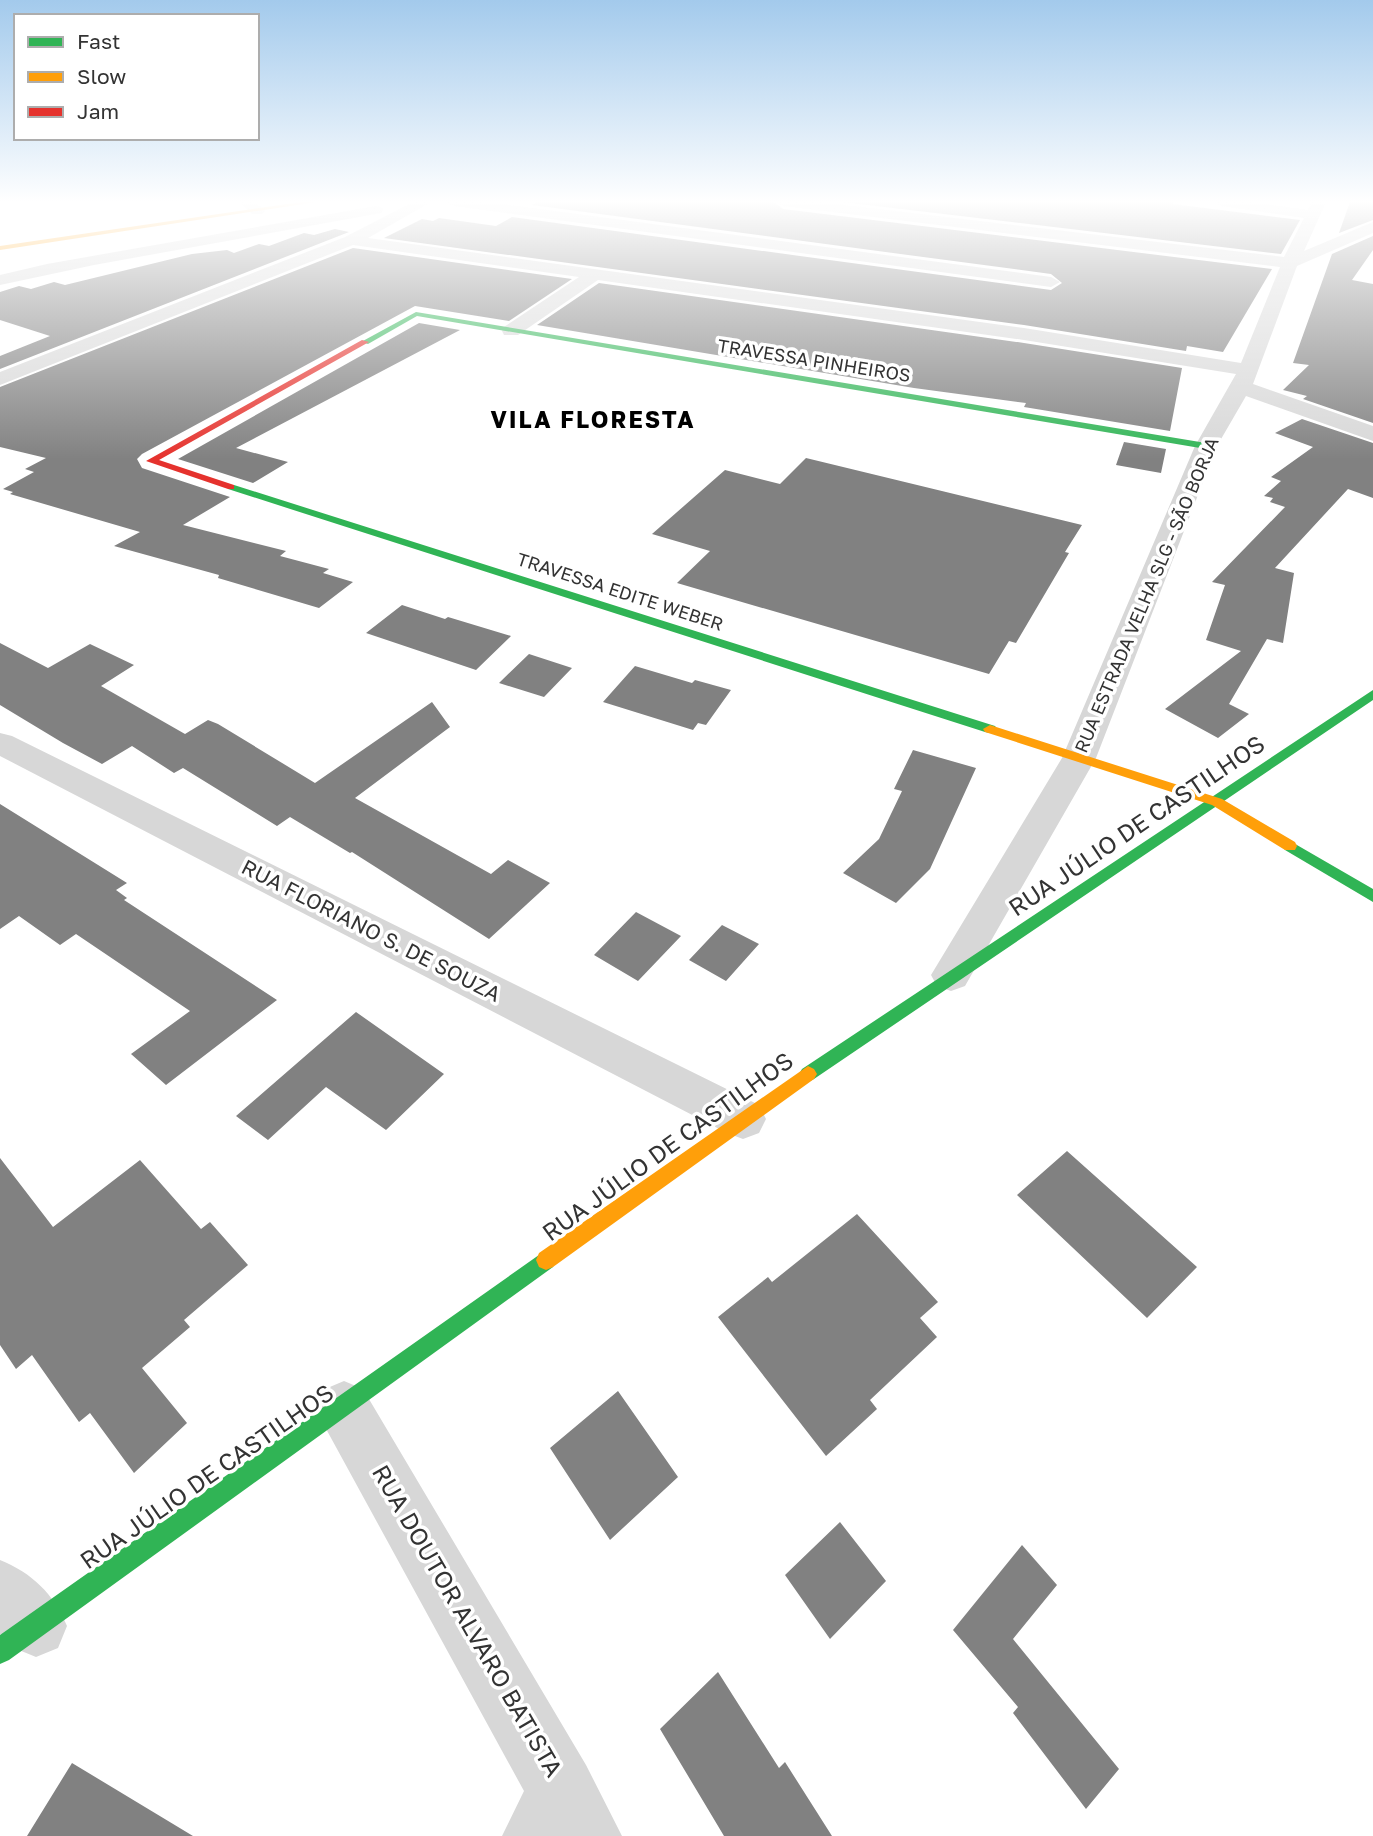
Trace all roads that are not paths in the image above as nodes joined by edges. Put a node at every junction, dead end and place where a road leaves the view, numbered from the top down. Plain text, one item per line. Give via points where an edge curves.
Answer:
1 (231, 288) edge
2 (575, 288) edge
3 (686, 288) edge
4 (1048, 288) edge
5 (1280, 288) edge
6 (511, 331) junction
7 (1024, 334) junction
8 (0, 379) edge
9 (1244, 379) junction
10 (1373, 434) edge
11 (1206, 446) junction
12 (151, 461) joint
13 (1373, 694) edge
14 (0, 743) edge
15 (1079, 758) junction
16 (1217, 802) junction
17 (1373, 896) edge
18 (951, 975) junction
19 (743, 1119) junction
20 (344, 1408) junction
21 (12, 1622) edge
22 (562, 1820) edge

1 - 8 street
2 - 6 street
3 - 7 street
4 - 7 street
5 - 9 street, RUA ESTRADA VELHA SLG - SÃO BORJA
6 - 11 main road, TRAVESSA PINHEIROS
6 - 12 main road, TRAVESSA PINHEIROS via 415,314
7 - 9 street
9 - 10 street
9 - 11 street, RUA ESTRADA VELHA SLG - SÃO BORJA
11 - 15 street, RUA ESTRADA VELHA SLG - SÃO BORJA
12 - 15 main road, TRAVESSA EDITE WEBER
13 - 16 main road, RUA JÚLIO DE CASTILHOS
14 - 19 street, RUA FLORIANO S. DE SOUZA
15 - 16 main road, TRAVESSA EDITE WEBER
15 - 18 street, RUA ESTRADA VELHA SLG - SÃO BORJA
16 - 17 main road, TRAVESSA EDITE WEBER
16 - 18 main road, RUA JÚLIO DE CASTILHOS
18 - 19 main road, RUA JÚLIO DE CASTILHOS
19 - 20 main road, RUA JÚLIO DE CASTILHOS
20 - 21 main road, RUA JÚLIO DE CASTILHOS
20 - 22 street, RUA DOUTOR ALVARO BATISTA

